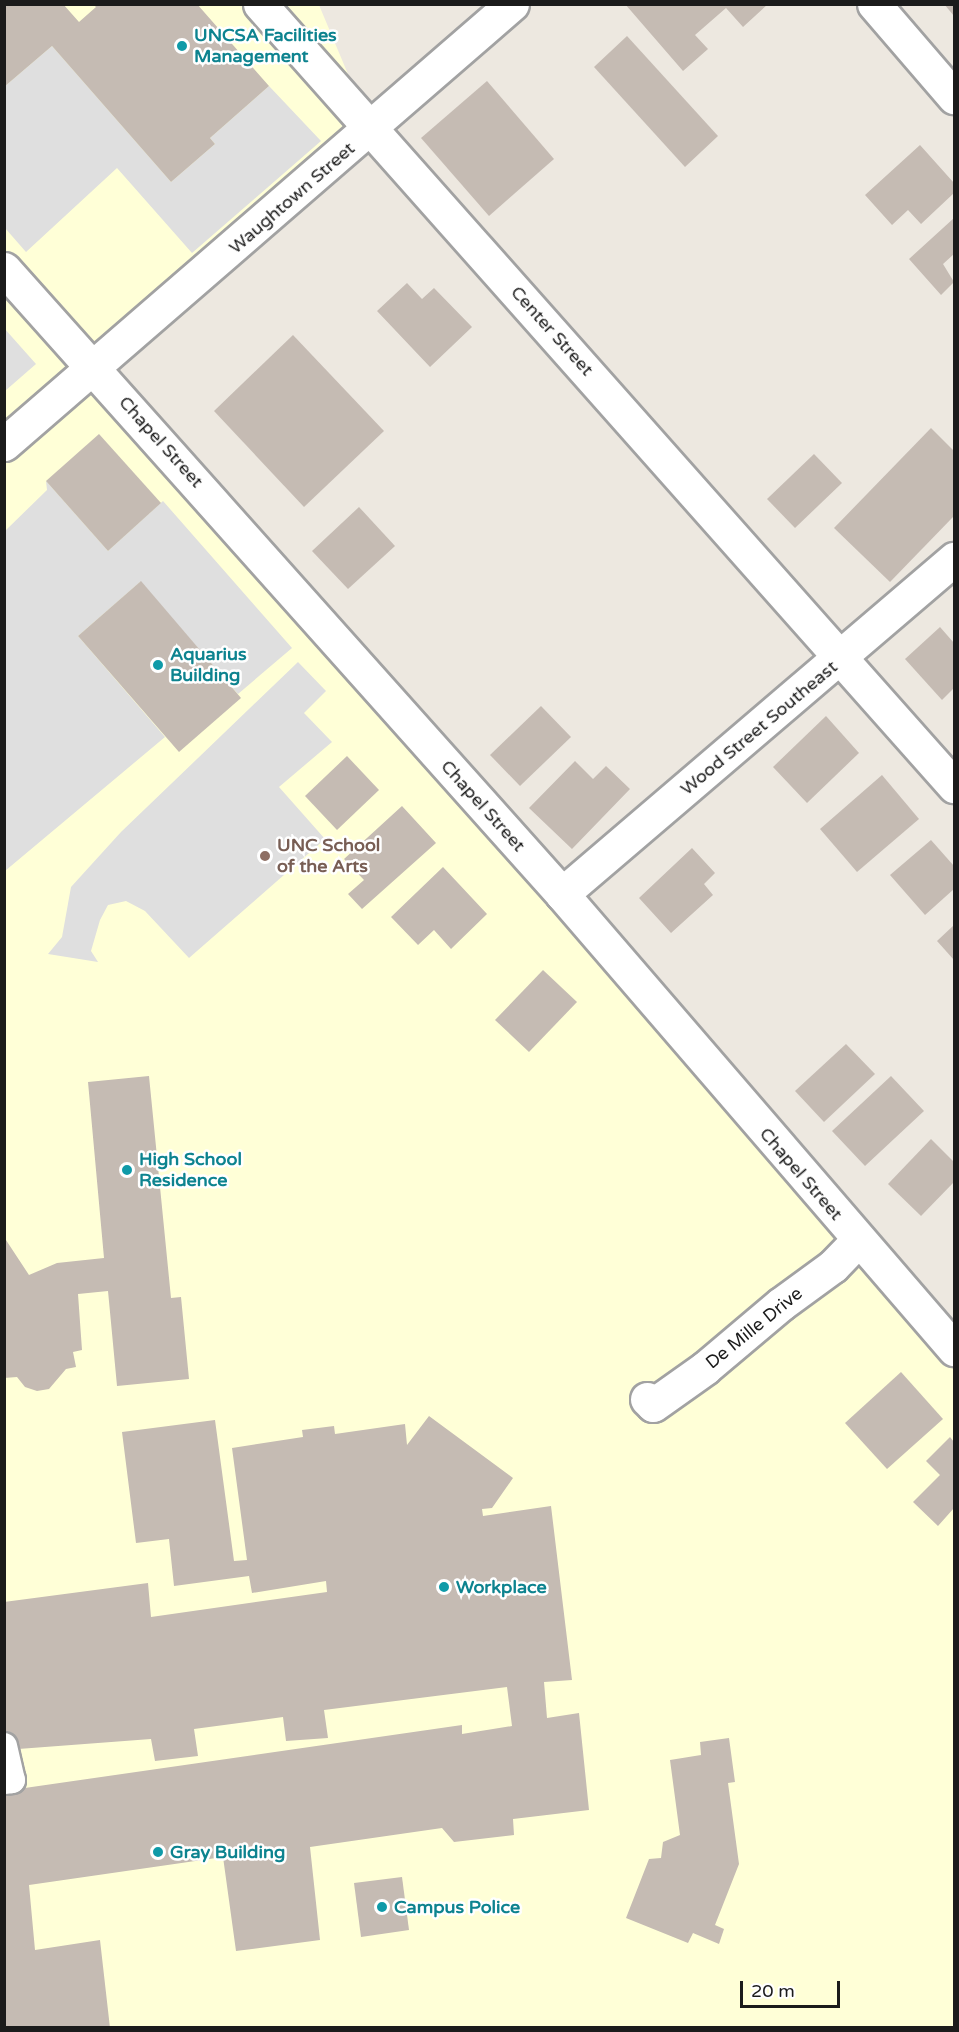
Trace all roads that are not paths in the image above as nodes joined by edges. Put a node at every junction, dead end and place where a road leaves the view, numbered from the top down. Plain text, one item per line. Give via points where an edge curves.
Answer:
1 (260, 4) edge
2 (513, 4) edge
3 (874, 4) edge
4 (954, 97) edge
5 (371, 129) junction
6 (4, 269) edge
7 (95, 368) junction
8 (4, 444) edge
9 (954, 559) edge
10 (843, 657) junction
11 (954, 786) edge
12 (562, 894) junction
13 (858, 1240) junction
14 (954, 1349) edge
15 (647, 1399) dead end
16 (4, 1746) edge
17 (4, 1781) edge

1 - 5 street, Center Street
2 - 5 street, Waughtown Street
3 - 4 street
5 - 7 street, Waughtown Street
5 - 10 street, Center Street
6 - 7 street, Chapel Street
7 - 8 street, Waughtown Street
7 - 12 street, Chapel Street
9 - 10 street, Wood Street Southeast
10 - 11 street, Center Street
10 - 12 street, Wood Street Southeast
12 - 13 street, Chapel Street
13 - 14 street, Chapel Street
13 - 15 street, De Mille Drive via 833,1266 705,1368 653,1405
16 - 17 street via 12,1780

